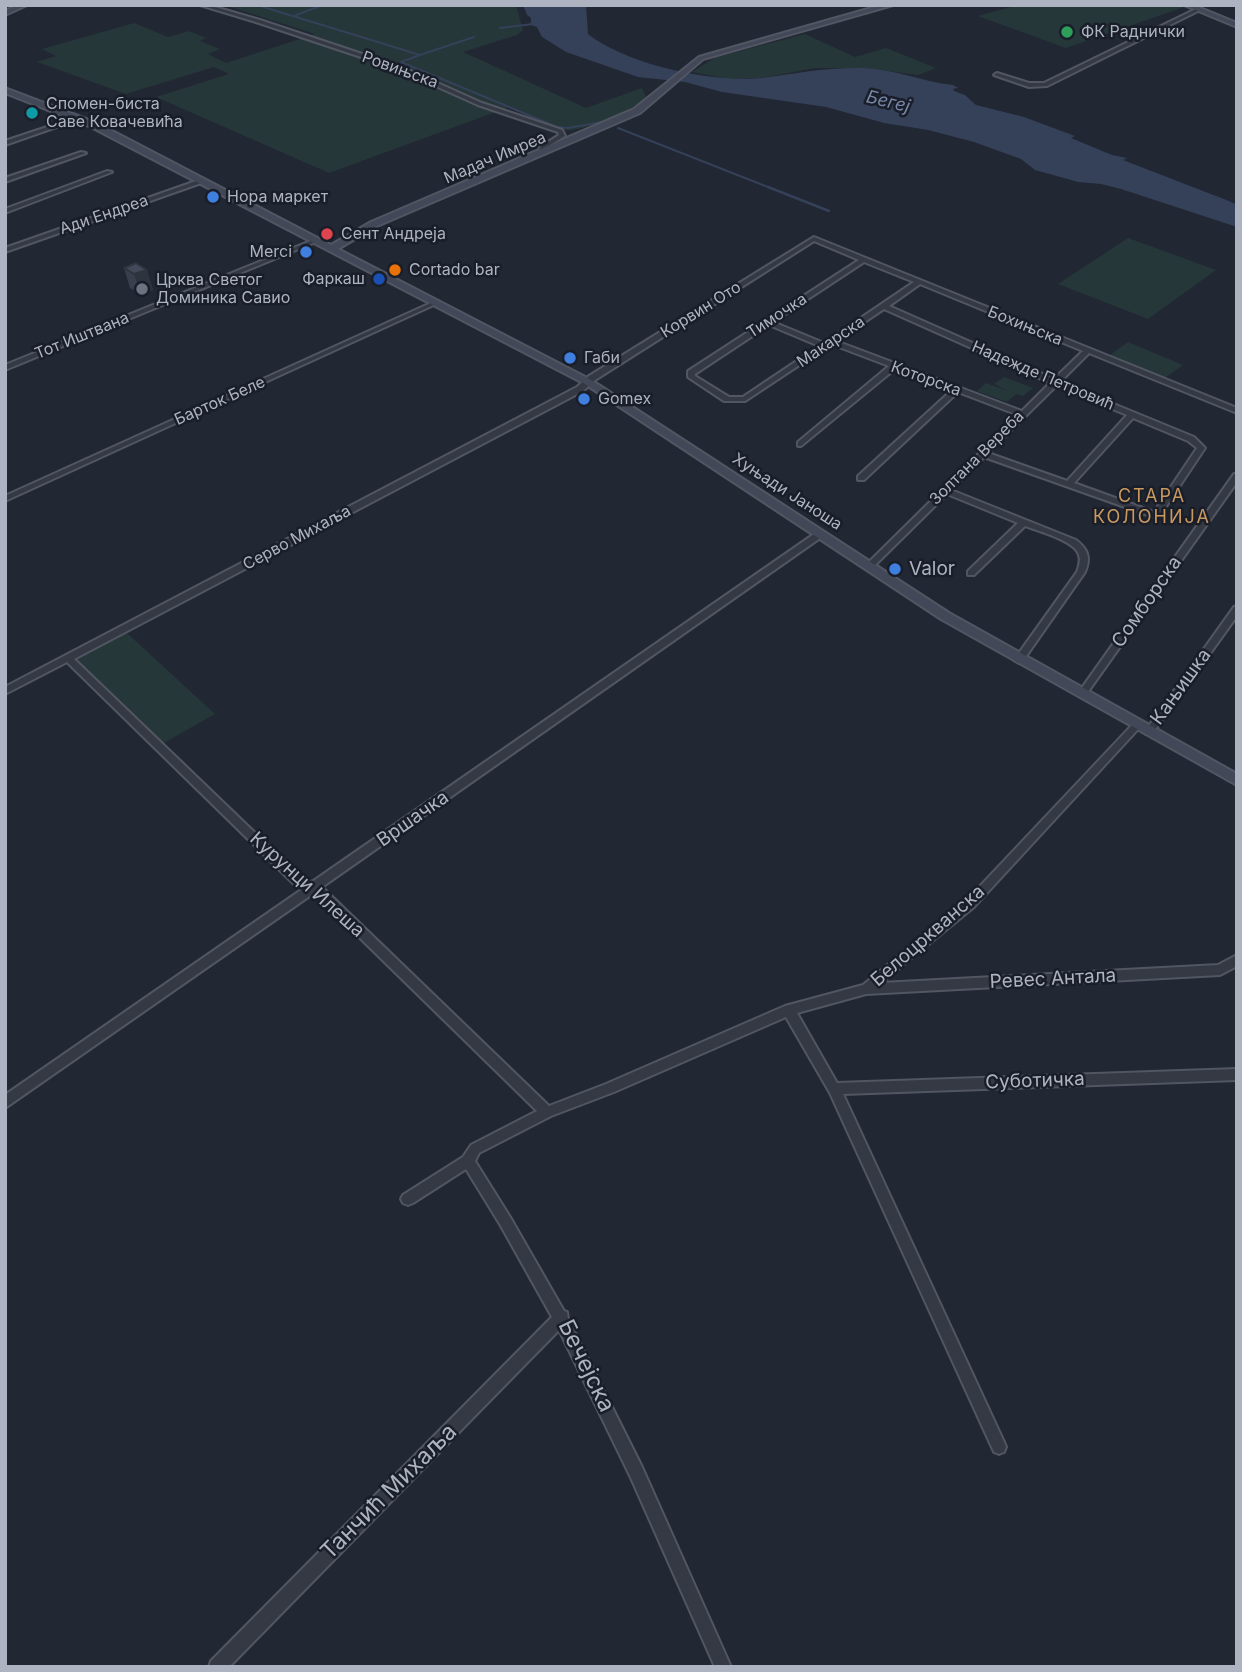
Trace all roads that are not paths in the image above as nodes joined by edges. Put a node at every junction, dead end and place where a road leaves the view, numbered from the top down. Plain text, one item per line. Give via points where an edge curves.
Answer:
1 (24, 5) edge
2 (202, 5) edge
3 (890, 5) edge
4 (1187, 5) edge
5 (1198, 10) junction
6 (5, 13) edge
7 (1237, 25) edge
8 (997, 75) dead end
9 (5, 90) edge
10 (79, 118) junction
11 (5, 143) edge
12 (544, 152) junction
13 (83, 153) dead end
14 (109, 173) dead end
15 (5, 180) edge
16 (202, 181) junction
17 (5, 200) edge
18 (17, 206) junction
19 (5, 211) edge
20 (814, 239) joint
21 (315, 241) junction
22 (331, 249) junction
23 (5, 250) edge
24 (864, 260) junction
25 (919, 282) junction
26 (435, 303) junction
27 (884, 306) junction
28 (768, 322) junction
29 (828, 344) junction
30 (1087, 351) junction
31 (893, 367) junction
32 (5, 368) edge
33 (588, 382) junction
34 (1054, 382) junction
35 (956, 390) junction
36 (742, 400) joint
37 (1237, 411) edge
38 (1022, 414) junction
39 (1132, 414) junction
40 (801, 444) dead end
41 (982, 454) junction
42 (1237, 476) edge
43 (861, 478) dead end
44 (1069, 484) junction
45 (945, 490) junction
46 (5, 499) edge
47 (1024, 522) junction
48 (820, 534) junction
49 (869, 566) junction
50 (971, 573) dead end
51 (1237, 609) edge
52 (68, 658) junction
53 (1019, 660) junction
54 (5, 691) edge
55 (1082, 694) junction
56 (1137, 725) junction
57 (1149, 732) junction
58 (1237, 780) edge
59 (315, 887) junction
60 (1237, 960) edge
61 (866, 989) junction
62 (789, 1010) junction
63 (1237, 1074) edge
64 (834, 1089) junction
65 (5, 1102) edge
66 (547, 1112) junction
67 (468, 1161) junction
68 (408, 1199) dead end
69 (562, 1317) junction
70 (999, 1447) dead end
71 (217, 1667) edge
72 (723, 1667) edge

1 - 6 street
2 - 12 street, Ровињска via 401,69 480,104 560,131 562,136 543,147
3 - 12 street, Мадач Имреа via 708,55 686,67 637,111
4 - 5 street
5 - 7 street
5 - 8 street via 1045,85
9 - 10 street, Хуњади Јаноша
10 - 11 street
10 - 16 street, Хуњади Јаноша
12 - 22 street, Мадач Имреа via 374,224
13 - 15 street
14 - 18 street
16 - 21 street, Хуњади Јаноша
16 - 23 street, Ади Ендреа
17 - 18 street
18 - 19 street
20 - 24 street, Бохињска
20 - 33 street, Корвин Ото
21 - 22 street, Хуњади Јаноша
21 - 32 street, Тот Иштвана
22 - 26 street, Хуњади Јаноша
24 - 25 street, Бохињска
24 - 28 street, Тимочка
25 - 27 street, Макарска
25 - 30 street, Бохињска
26 - 33 street, Хуњади Јаноша
26 - 46 street, Барток Беле
27 - 29 street, Макарска
27 - 34 street, Надежде Петровић
28 - 29 street, Которска
28 - 36 street, Тимочка via 691,373 727,399
29 - 31 street, Которска
29 - 36 street, Макарска
30 - 34 street, Золтана Вереба
30 - 37 street, Бохињска
31 - 35 street, Которска
31 - 40 street
33 - 48 street, Хуњади Јаноша
33 - 52 street, Серво Михаља
34 - 38 street, Золтана Вереба
34 - 39 street, Надежде Петровић
35 - 38 street, Которска
35 - 43 street
38 - 41 street, Золтана Вереба
39 - 44 street
39 - 44 street, Надежде Петровић via 1191,439 1201,448 1156,515
41 - 44 street
41 - 45 street, Золтана Вереба
42 - 55 street, Сомборска
45 - 47 street
45 - 49 street, Золтана Вереба
47 - 50 street
47 - 53 street via 1082,548 1085,557 1081,572
48 - 49 street, Хуњади Јаноша
48 - 59 street, Вршачка
49 - 53 street, Хуњади Јаноша
51 - 57 street, Кањишка
52 - 54 street, Серво Михаља
52 - 59 street, Курунци Илеша via 299,882
53 - 55 street, Хуњади Јаноша
55 - 56 street, Хуњади Јаноша
56 - 57 street, Хуњади Јаноша
56 - 61 street, Белоцркванска via 970,904
57 - 58 street, Хуњади Јаноша
59 - 65 street, Вршачка
59 - 66 street, Курунци Илеша
60 - 61 street, Ревес Антала via 1220,970
61 - 62 street, Белоцркванска
62 - 64 street
62 - 66 street, Белоцркванска
63 - 64 street, Суботичка
64 - 70 street
66 - 67 street via 475,1149
67 - 68 street
67 - 69 street, Бечејска
69 - 71 street, Танчић Михаља
69 - 72 street, Бечејска

